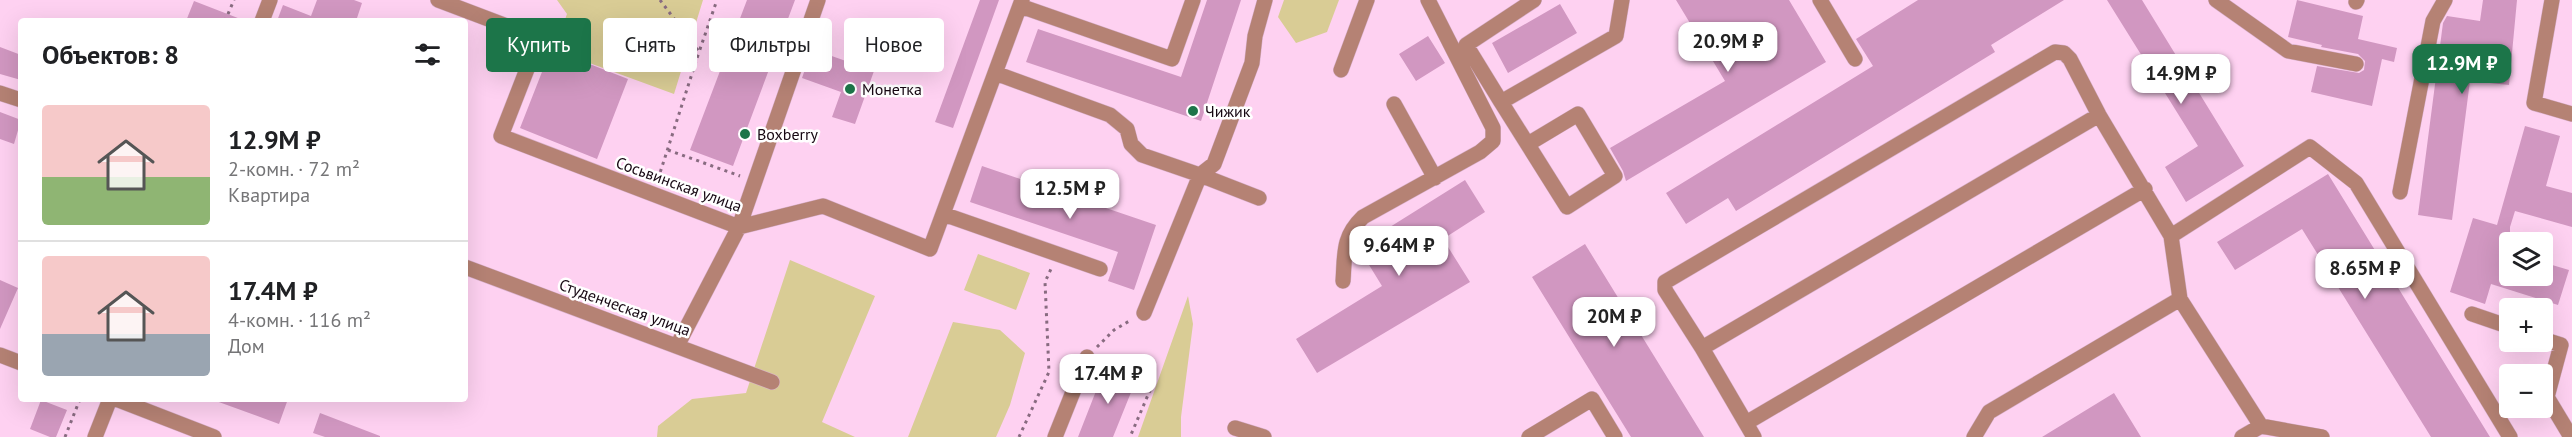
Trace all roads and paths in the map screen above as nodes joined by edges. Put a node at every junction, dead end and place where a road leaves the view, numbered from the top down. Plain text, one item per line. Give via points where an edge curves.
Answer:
1 (234, 0) edge
2 (270, 0) edge
3 (438, 0) edge
4 (660, 0) edge
5 (717, 0) edge
6 (818, 0) edge
7 (1193, 0) edge
8 (1265, 0) edge
9 (1367, 0) edge
10 (1428, 0) edge
11 (1534, 0) edge
12 (1622, 0) edge
13 (1820, 0) edge
14 (2445, 0) edge
15 (2552, 0) edge
16 (2219, 1) edge
17 (1021, 3) edge
18 (226, 18) edge
19 (263, 18) edge
20 (699, 52) junction
21 (1855, 59) dead end
22 (2356, 64) dead end
23 (1341, 70) dead end
24 (995, 73) junction
25 (0, 93) edge
26 (18, 99) edge
27 (1501, 102) junction
28 (1394, 104) dead end
29 (2572, 114) edge
30 (2099, 115) junction
31 (1528, 144) junction
32 (668, 150) junction
33 (1200, 176) junction
34 (1435, 178) junction
35 (756, 182) junction
36 (2145, 189) junction
37 (2400, 192) dead end
38 (653, 195) junction
39 (1259, 198) dead end
40 (943, 214) junction
41 (739, 227) junction
42 (2171, 236) junction
43 (1058, 254) junction
44 (468, 268) edge
45 (1100, 268) dead end
46 (1343, 281) dead end
47 (2180, 299) junction
48 (1144, 313) joint
49 (2472, 314) dead end
50 (2499, 323) edge
51 (2553, 342) edge
52 (677, 346) junction
53 (1702, 348) junction
54 (0, 355) edge
55 (1087, 357) junction
56 (18, 362) edge
57 (772, 382) dead end
58 (79, 402) edge
59 (109, 402) edge
60 (124, 402) edge
61 (1746, 423) junction
62 (2261, 426) junction
63 (1235, 428) dead end
64 (65, 437) edge
65 (95, 437) edge
66 (214, 437) edge
67 (1019, 437) edge
68 (1055, 437) edge
69 (1130, 437) edge
70 (1264, 437) edge
71 (1529, 437) edge
72 (1615, 437) edge
73 (1754, 437) edge
74 (1974, 437) edge
75 (2242, 437) edge
76 (2322, 437) edge
77 (2510, 437) edge
78 (2571, 437) edge

1 - 18 path
2 - 19 street
3 - 38 street, Сосьвинская улица via 538,41 501,136
4 - 20 path
5 - 20 path
6 - 35 street
7 - 17 street via 1172,59
8 - 33 street via 1252,63 1214,164
9 - 23 street
10 - 34 street via 1493,128 1493,141
11 - 27 street via 1466,45
12 - 27 street via 1616,36
13 - 21 street
14 - 37 street via 2433,21
15 - 29 street via 2534,103
16 - 22 street via 2288,51
17 - 24 street, Сосьвинская улица
20 - 32 path
24 - 33 street via 1110,115 1127,129 1131,144 1142,155
24 - 40 street, Сосьвинская улица
25 - 26 street
27 - 31 street
28 - 34 street
30 - 36 street
30 - 53 street
30 - 53 street via 2070,59 2055,52 1669,278 1663,287
31 - 31 street via 1567,207 1616,176 1578,114
32 - 35 path
32 - 38 path
33 - 39 street
33 - 48 street
34 - 46 street via 1363,217 1353,227 1346,239
35 - 41 street
36 - 42 street
36 - 61 street
38 - 41 street, Сосьвинская улица
40 - 41 street, Сосьвинская улица via 930,249 823,206
40 - 43 street
41 - 52 street
42 - 47 street
42 - 77 street via 2310,147 2356,183
43 - 45 street
43 - 67 path via 1045,282 1049,372
44 - 52 street, Студенческая улица
47 - 62 street
47 - 74 street via 1989,412
48 - 55 path via 1114,330
49 - 50 street
51 - 78 street via 2561,345 2547,397
52 - 57 street, Студенческая улица
53 - 61 street
54 - 56 street
55 - 68 street
55 - 69 path via 1124,357 1154,381
58 - 64 path
59 - 65 street
60 - 66 street
61 - 73 street
62 - 75 street
62 - 76 street
63 - 70 street
71 - 72 street via 1592,399

